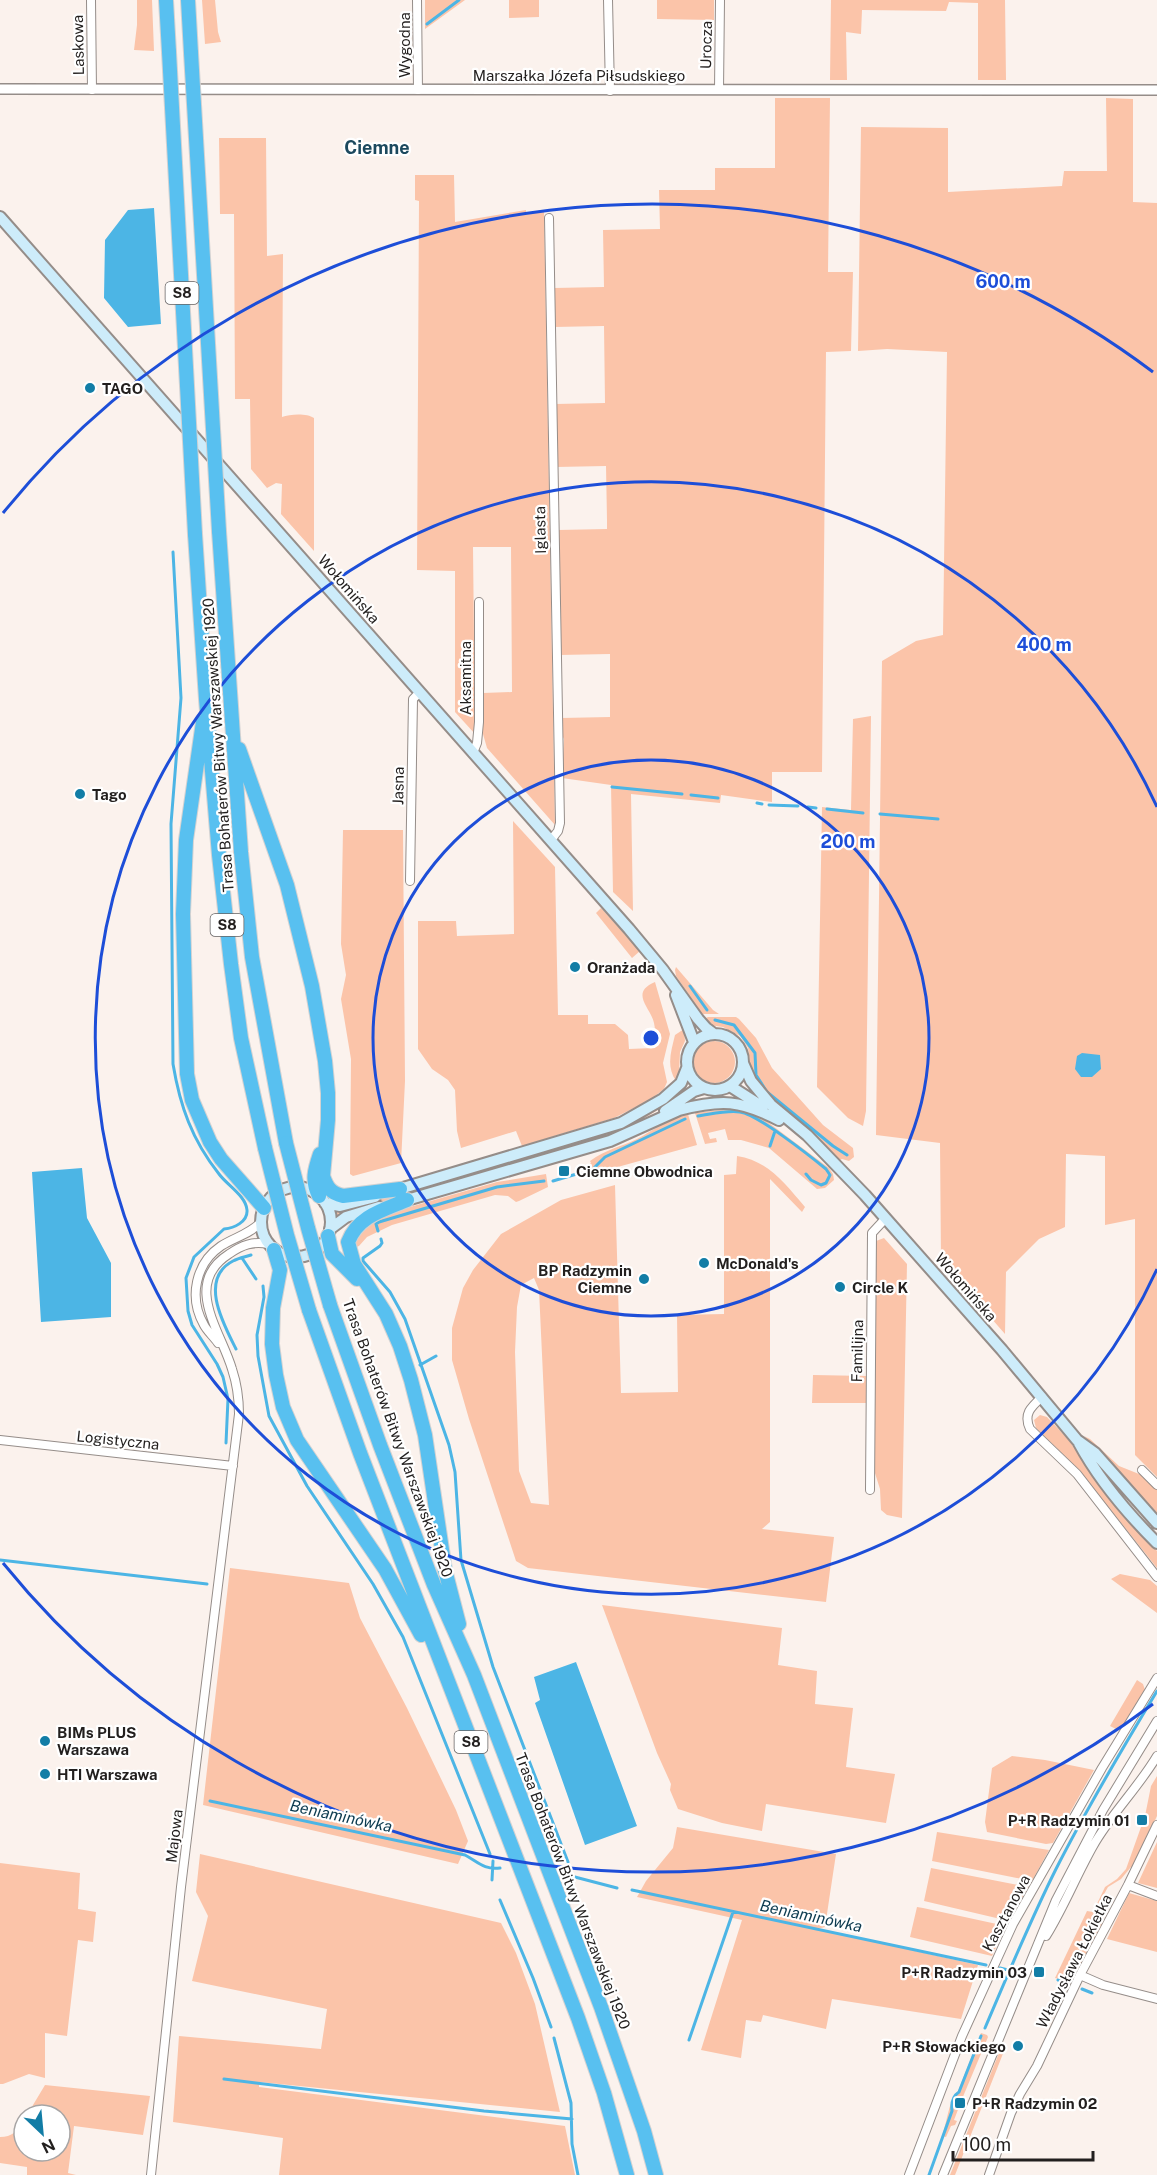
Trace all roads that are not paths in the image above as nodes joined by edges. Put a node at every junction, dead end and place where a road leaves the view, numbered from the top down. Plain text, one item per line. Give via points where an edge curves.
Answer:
1 (92, 0) edge
2 (166, 0) edge
3 (188, 0) edge
4 (417, 0) edge
5 (608, 0) edge
6 (720, 0) edge
7 (0, 89) edge
8 (92, 90) junction
9 (418, 90) junction
10 (719, 90) junction
11 (1157, 90) edge
12 (610, 91) junction
13 (0, 217) edge
14 (549, 218) dead end
15 (478, 602) dead end
16 (419, 693) junction
17 (206, 699) junction
18 (233, 733) junction
19 (473, 753) junction
20 (551, 840) junction
21 (410, 881) dead end
22 (672, 983) junction
23 (714, 1034) junction
24 (694, 1042) junction
25 (743, 1063) junction
26 (687, 1068) junction
27 (730, 1086) junction
28 (704, 1088) junction
29 (779, 1120) junction
30 (648, 1124) junction
31 (327, 1132) junction
32 (829, 1157) junction
33 (404, 1195) junction
34 (322, 1199) junction
35 (264, 1208) junction
36 (885, 1219) junction
37 (261, 1222) junction
38 (329, 1233) junction
39 (271, 1247) junction
40 (373, 1295) junction
41 (223, 1349) junction
42 (1042, 1397) junction
43 (0, 1440) edge
44 (1077, 1440) junction
45 (233, 1466) junction
46 (1143, 1470) dead end
47 (1157, 1485) edge
48 (870, 1490) dead end
49 (1157, 1523) edge
50 (1157, 1543) edge
51 (1157, 1577) edge
52 (474, 1675) junction
53 (1157, 1678) edge
54 (449, 1686) junction
55 (1157, 1721) edge
56 (1157, 1756) edge
57 (1157, 1825) edge
58 (1128, 1885) junction
59 (1157, 1896) edge
60 (1035, 1953) junction
61 (1080, 1975) junction
62 (1157, 1999) edge
63 (151, 2175) edge
64 (627, 2175) edge
65 (656, 2175) edge
66 (909, 2175) edge
67 (943, 2175) edge
68 (988, 2175) edge

1 - 8 street, Laskowa
2 - 17 highway, Trasa Bohaterów Bitwy Warszawskiej 1920 / S8, bridge
3 - 18 highway, Trasa Bohaterów Bitwy Warszawskiej 1920 / S8, bridge
4 - 9 street, Wygodna
5 - 12 street
6 - 10 street, Urocza
7 - 8 street, Marszałka Józefa Piłsudskiego
8 - 9 street, Marszałka Józefa Piłsudskiego
9 - 12 street, Marszałka Józefa Piłsudskiego
10 - 11 street, Marszałka Józefa Piłsudskiego
10 - 12 street, Marszałka Józefa Piłsudskiego
13 - 16 main road, Wołomińska
14 - 20 street, Iglasta via 560,823
15 - 19 street, Aksamitna via 479,722
16 - 19 main road, Wołomińska
16 - 21 street, Jasna via 413,699
17 - 35 highway via 186,840 183,914 187,1074 192,1100 210,1142
17 - 54 highway, Trasa Bohaterów Bitwy Warszawskiej 1920 / S8, bridge via 219,855 241,1038 265,1148 309,1310
18 - 31 highway via 287,885 312,986 325,1061
18 - 52 highway, Trasa Bohaterów Bitwy Warszawskiej 1920 / S8, bridge via 252,957 286,1143 330,1305 434,1585
19 - 20 main road, Wołomińska
20 - 22 main road, Wołomińska
22 - 23 main road, Wołomińska
22 - 24 main road, Wołomińska
23 - 24 main road
23 - 25 main road via 735,1042
24 - 26 main road via 687,1054
25 - 27 main road via 742,1072
25 - 32 main road, Wołomińska via 751,1081 771,1105
26 - 28 main road via 690,1077
26 - 33 main road via 681,1083 663,1099 621,1123
27 - 28 main road
27 - 29 main road, Wołomińska
28 - 30 main road via 684,1097
29 - 30 main road via 730,1102 679,1110
29 - 32 main road, Wołomińska
30 - 33 main road via 610,1141
31 - 33 highway via 323,1176 334,1194
31 - 34 highway via 314,1171 315,1188
32 - 36 main road, Wołomińska
33 - 34 main road via 340,1206
33 - 38 main road via 346,1217
33 - 40 highway via 361,1222 348,1242 354,1264
34 - 35 main road via 302,1188 293,1188 276,1194
34 - 38 main road via 329,1211
35 - 37 main road
36 - 42 main road, Wołomińska
36 - 48 street, Familijna via 872,1233
37 - 39 main road via 262,1233
37 - 41 street via 207,1258 196,1283 195,1296 204,1324
38 - 39 main road via 318,1250 301,1257 282,1255
38 - 40 highway via 332,1254
39 - 41 street via 257,1242 238,1248 217,1262 211,1274 207,1304
39 - 54 highway via 280,1270 272,1344 280,1395 290,1425 385,1569
40 - 52 highway via 400,1346 425,1435 445,1570
41 - 45 street, Majowa via 232,1368 239,1402
42 - 44 main road, Wołomińska
42 - 51 street via 1028,1413 1030,1429 1077,1474
43 - 45 street, Logistyczna
44 - 49 main road, Wołomińska via 1095,1453
44 - 50 main road, Wołomińska via 1119,1502
45 - 63 street, Majowa via 182,1876
46 - 47 street
52 - 65 highway, Trasa Bohaterów Bitwy Warszawskiej 1920 / S8 via 600,2007
53 - 66 street, Kasztanowa via 1013,1924 962,2036
54 - 64 highway, Trasa Bohaterów Bitwy Warszawskiej 1920 / S8 via 578,2018
55 - 60 street via 1080,1853
56 - 60 street via 1093,1846
57 - 58 street, Władysława Łokietka
58 - 59 street
58 - 61 street, Władysława Łokietka
60 - 67 street
61 - 62 street
61 - 68 street, Władysława Łokietka via 1011,2113

